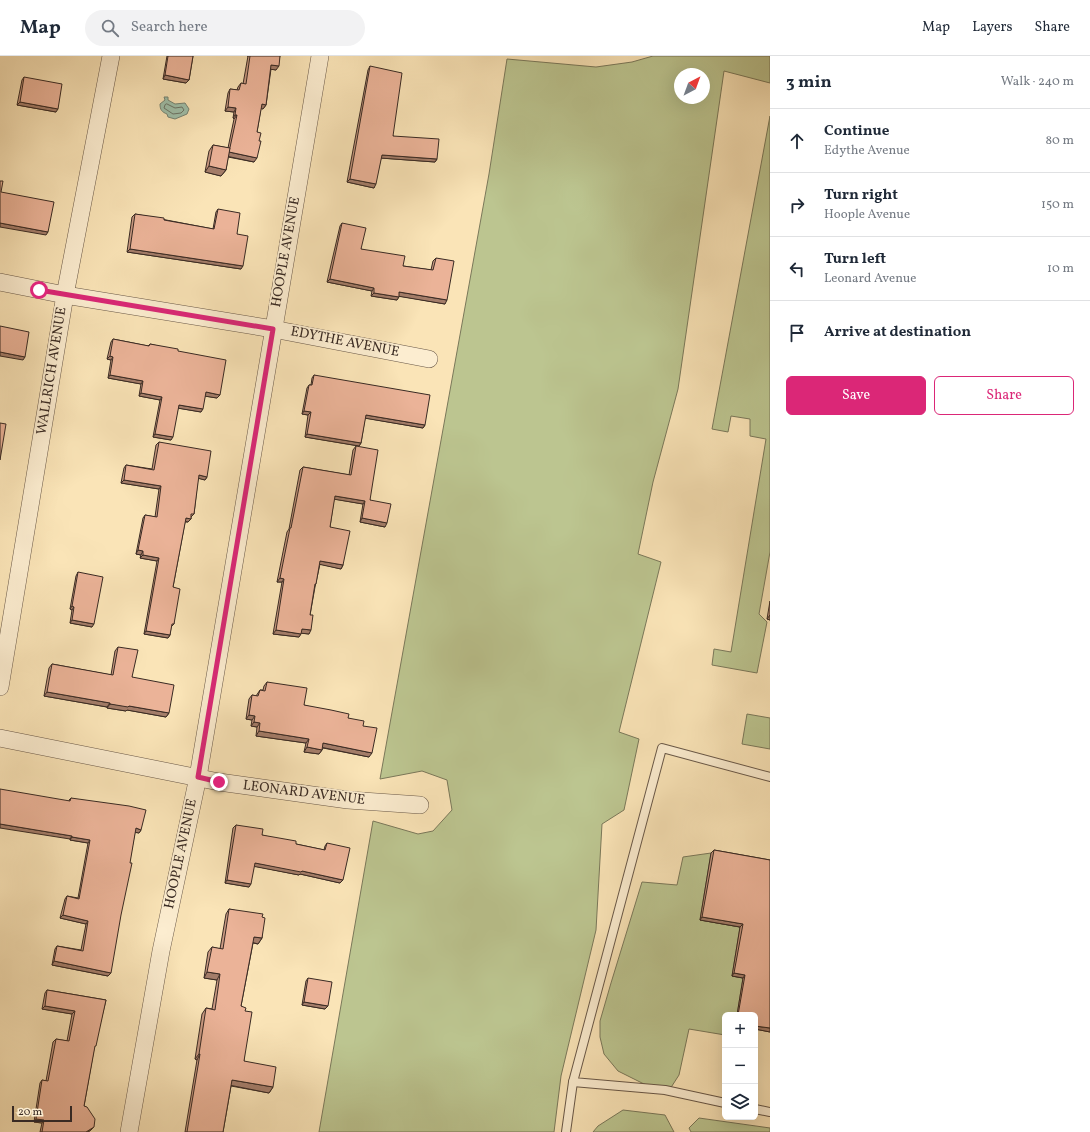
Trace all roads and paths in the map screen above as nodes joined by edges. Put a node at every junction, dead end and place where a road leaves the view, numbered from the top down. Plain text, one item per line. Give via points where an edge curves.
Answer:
1 (111, 56) edge
2 (320, 56) edge
3 (0, 282) edge
4 (65, 295) junction
5 (273, 329) junction
6 (429, 358) dead end
7 (0, 687) edge
8 (0, 738) edge
9 (198, 777) junction
10 (770, 777) edge
11 (420, 805) dead end
12 (573, 1082) junction
13 (722, 1102) edge
14 (758, 1110) edge
15 (770, 1112) edge
16 (129, 1132) edge
17 (566, 1132) edge

1 - 4 street, WALLRICH AVENUE
2 - 5 street, HOOPLE AVENUE
3 - 4 street, EDYTHE AVENUE
4 - 5 street, EDYTHE AVENUE
4 - 7 street, WALLRICH AVENUE
5 - 6 street, EDYTHE AVENUE
5 - 9 street, HOOPLE AVENUE
8 - 9 street, LEONARD AVENUE
9 - 11 street, LEONARD AVENUE via 348,800
9 - 16 street, HOOPLE AVENUE via 160,951
10 - 12 lane via 662,748
12 - 13 lane via 665,1090
12 - 17 lane
14 - 15 lane

